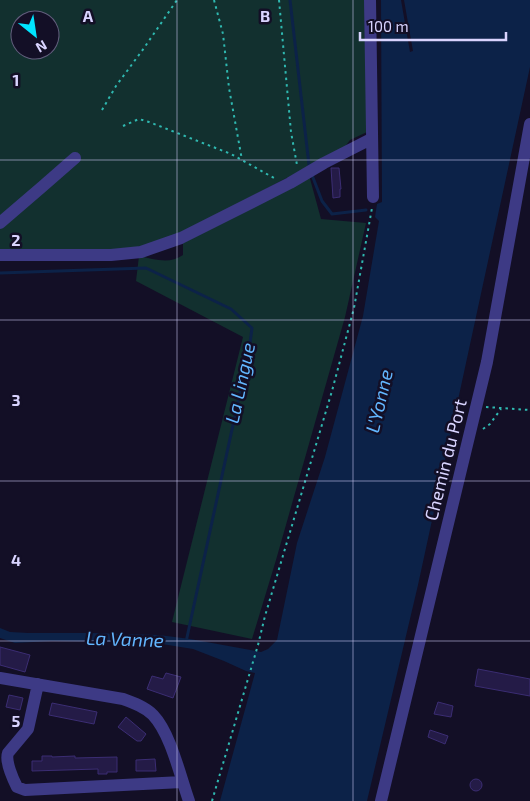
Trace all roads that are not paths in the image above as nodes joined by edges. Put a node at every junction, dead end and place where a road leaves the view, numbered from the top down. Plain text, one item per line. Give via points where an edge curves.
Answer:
1 (370, 0) edge
2 (530, 124) edge
3 (371, 139) junction
4 (75, 158) dead end
5 (372, 202) road end
6 (0, 223) edge
7 (0, 255) edge
8 (0, 678) edge
9 (38, 684) junction
10 (182, 782) junction
11 (189, 801) edge
12 (381, 801) edge

1 - 3 street
2 - 12 street, Chemin du Port via 487,362
3 - 5 street
3 - 7 street via 181,238 140,252
4 - 6 street
8 - 9 street
9 - 10 street via 123,699 141,706 161,725
9 - 10 street via 28,728 6,758 18,787 25,790
10 - 11 street

